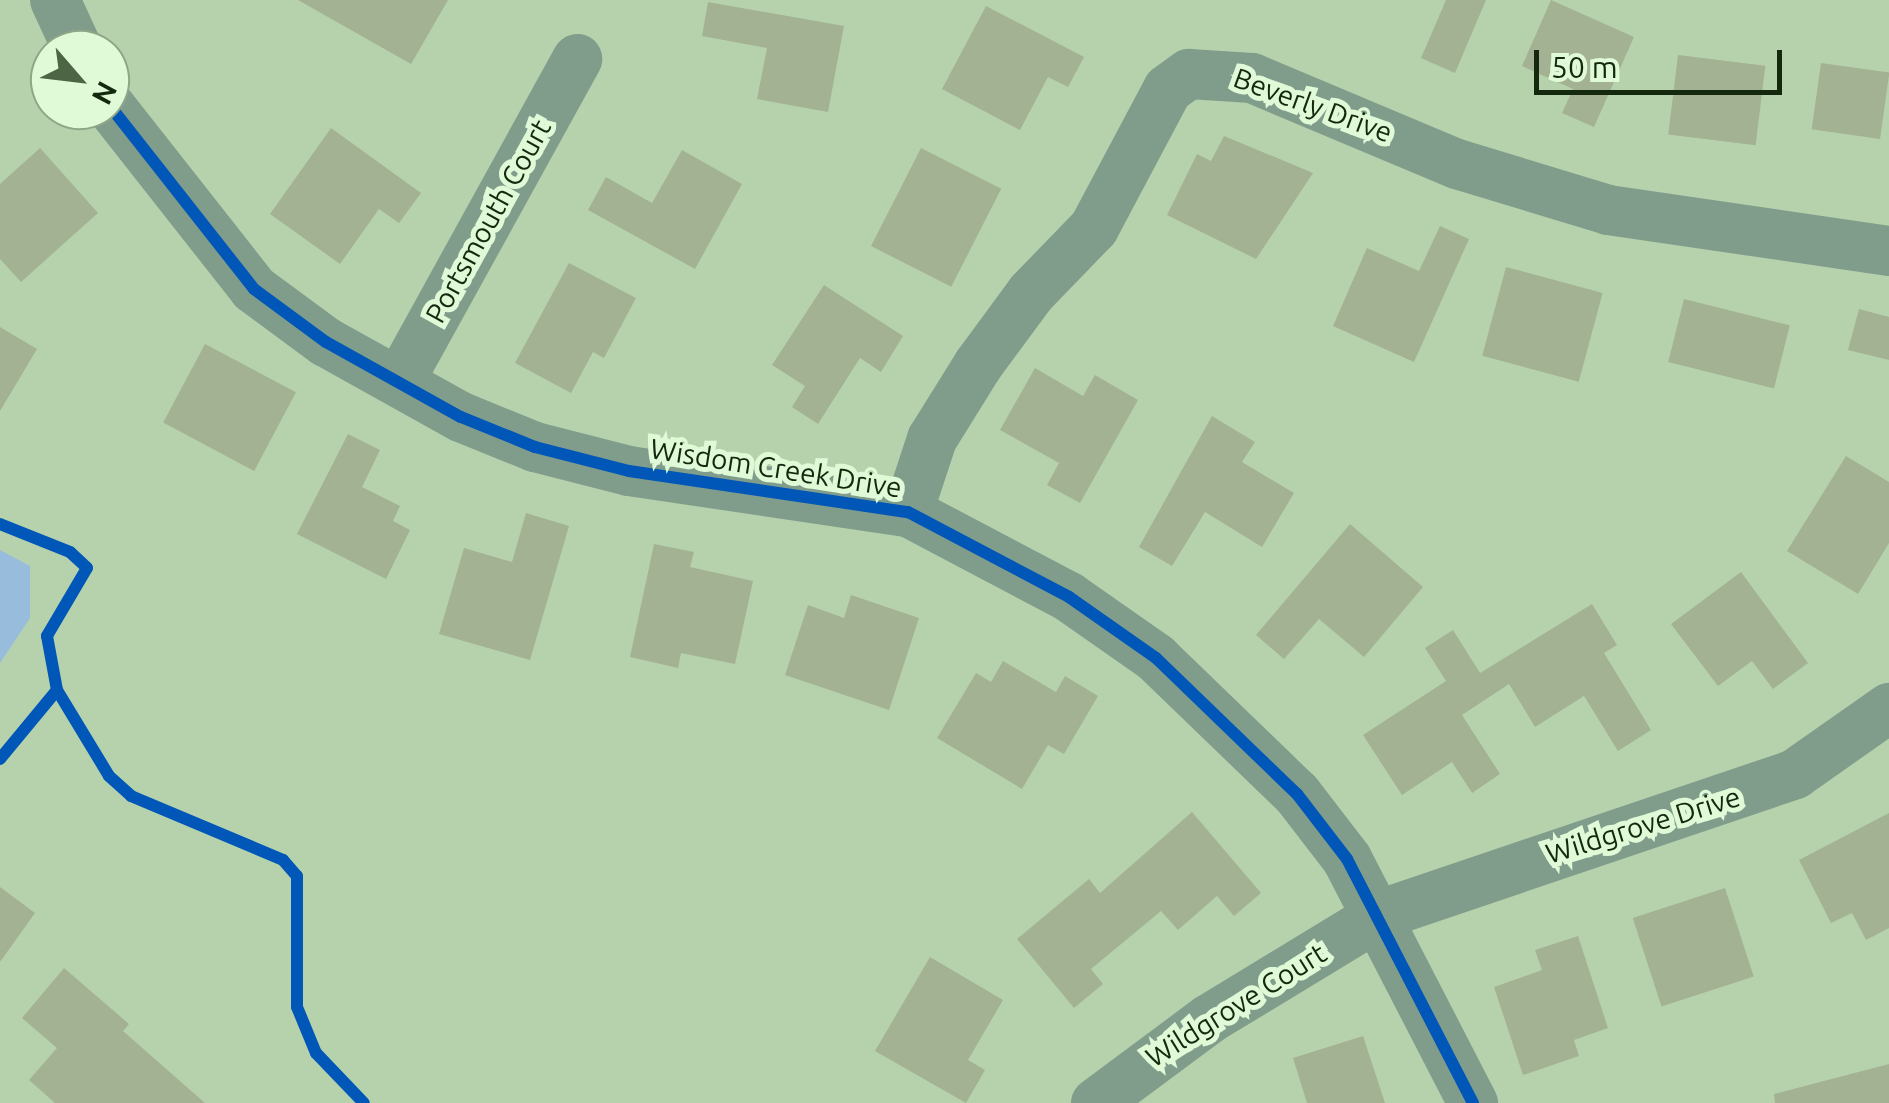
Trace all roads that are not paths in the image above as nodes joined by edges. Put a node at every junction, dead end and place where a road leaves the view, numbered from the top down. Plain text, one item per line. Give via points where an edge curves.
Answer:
1 (56, 0) edge
2 (69, 30) edge
3 (577, 59) dead end
4 (129, 130) edge
5 (1889, 251) edge
6 (399, 382) junction
7 (908, 512) junction
8 (1889, 708) edge
9 (1382, 914) junction
10 (1096, 1103) edge
11 (1473, 1103) edge

1 - 2 street
3 - 6 street, Portsmouth Court
4 - 6 street, Wisdom Creek Drive via 254,289
5 - 7 street, Beverly Drive via 1608,210 1457,164 1252,78 1188,74 1168,89 1094,228 1031,293 978,365 932,439
6 - 7 street, Wisdom Creek Drive via 535,447 629,471
7 - 9 street, Wisdom Creek Drive via 1069,597 1156,658 1297,794
8 - 9 street, Wildgrove Drive via 1795,774
9 - 10 street, Wildgrove Court via 1208,1019
9 - 11 street, Wisdom Creek Drive

